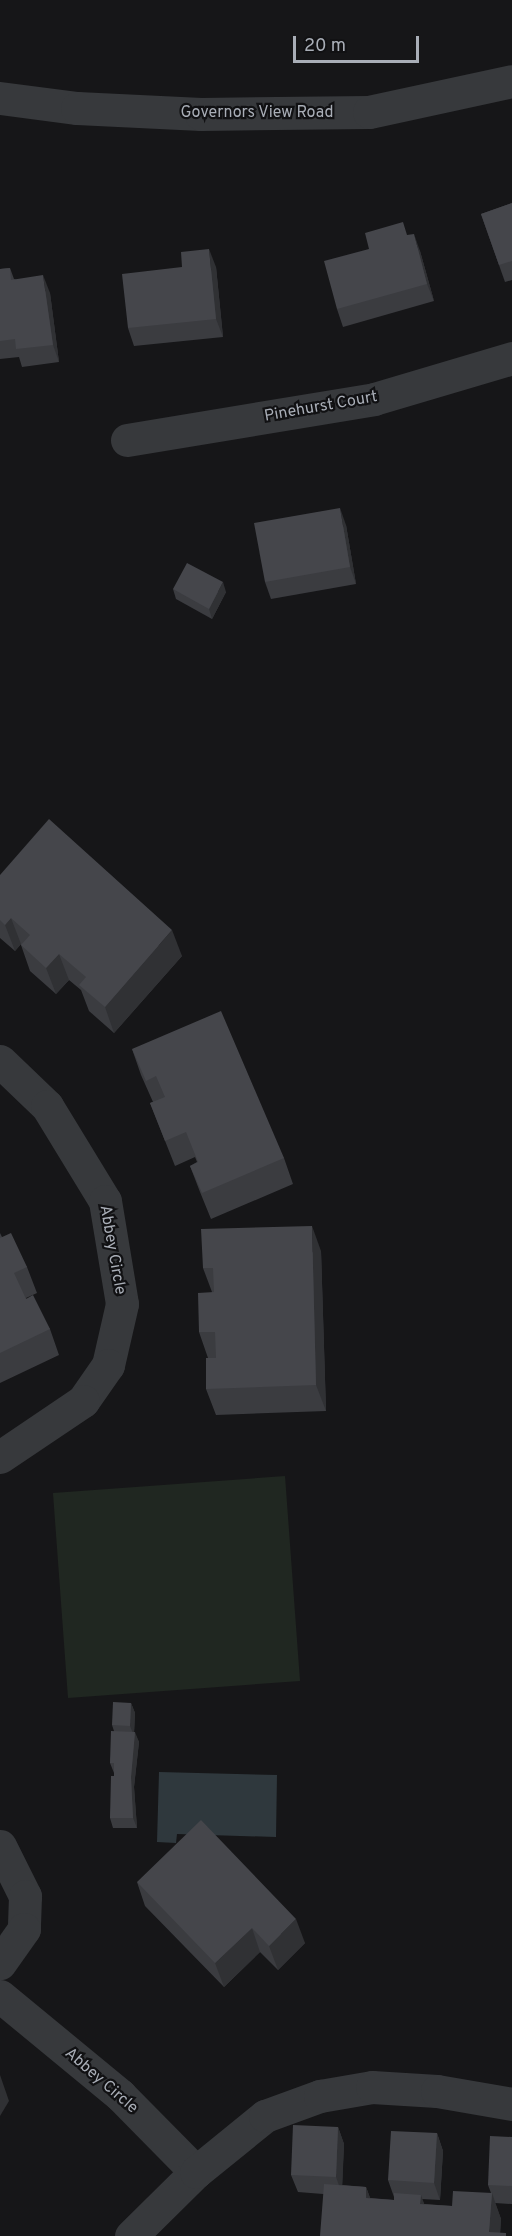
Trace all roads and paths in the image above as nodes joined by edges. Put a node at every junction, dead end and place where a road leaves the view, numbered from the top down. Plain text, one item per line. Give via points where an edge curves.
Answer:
1 (512, 81) edge
2 (0, 98) edge
3 (512, 358) edge
4 (127, 440) dead end
5 (0, 1061) edge
6 (0, 1457) edge
7 (0, 1846) edge
8 (0, 1963) edge
9 (0, 1996) edge
10 (512, 2104) edge
11 (196, 2172) junction
12 (131, 2236) edge

1 - 2 street, Governors View Road via 369,112 201,114 77,108
3 - 4 street, Pinehurst Court via 374,399
5 - 6 street, Abbey Circle via 47,1106 105,1201 122,1304 108,1365 83,1401
7 - 8 street via 25,1896 24,1929
9 - 11 street, Abbey Circle via 120,2095
10 - 11 street via 436,2091 372,2087 320,2096 265,2116
11 - 12 street

